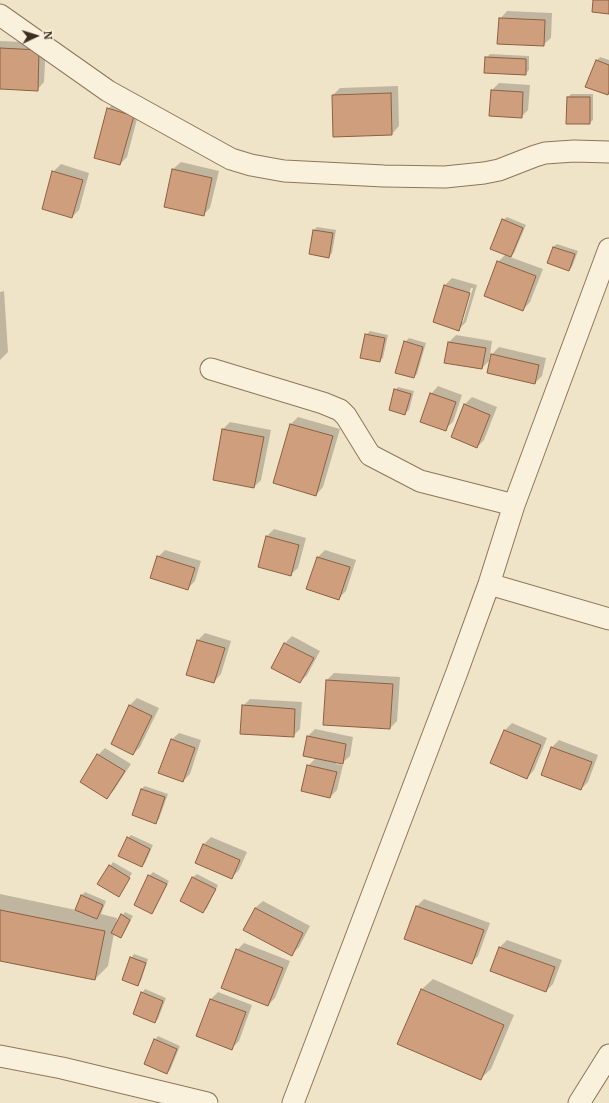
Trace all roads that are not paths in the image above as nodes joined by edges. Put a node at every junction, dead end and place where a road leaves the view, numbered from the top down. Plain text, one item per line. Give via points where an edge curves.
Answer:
1 (0, 16) edge
2 (609, 152) edge
3 (609, 249) edge
4 (211, 368) dead end
5 (514, 505) junction
6 (489, 584) junction
7 (609, 619) edge
8 (609, 1055) edge
9 (0, 1056) edge
10 (207, 1103) edge
11 (293, 1103) edge
12 (579, 1103) edge

1 - 2 street via 108,91 224,156 251,165 284,171 445,177 499,170 545,153
3 - 5 street
4 - 5 street via 340,410 370,455 420,480
5 - 6 street
6 - 7 street
6 - 11 street
8 - 12 street
9 - 10 street via 62,1068

